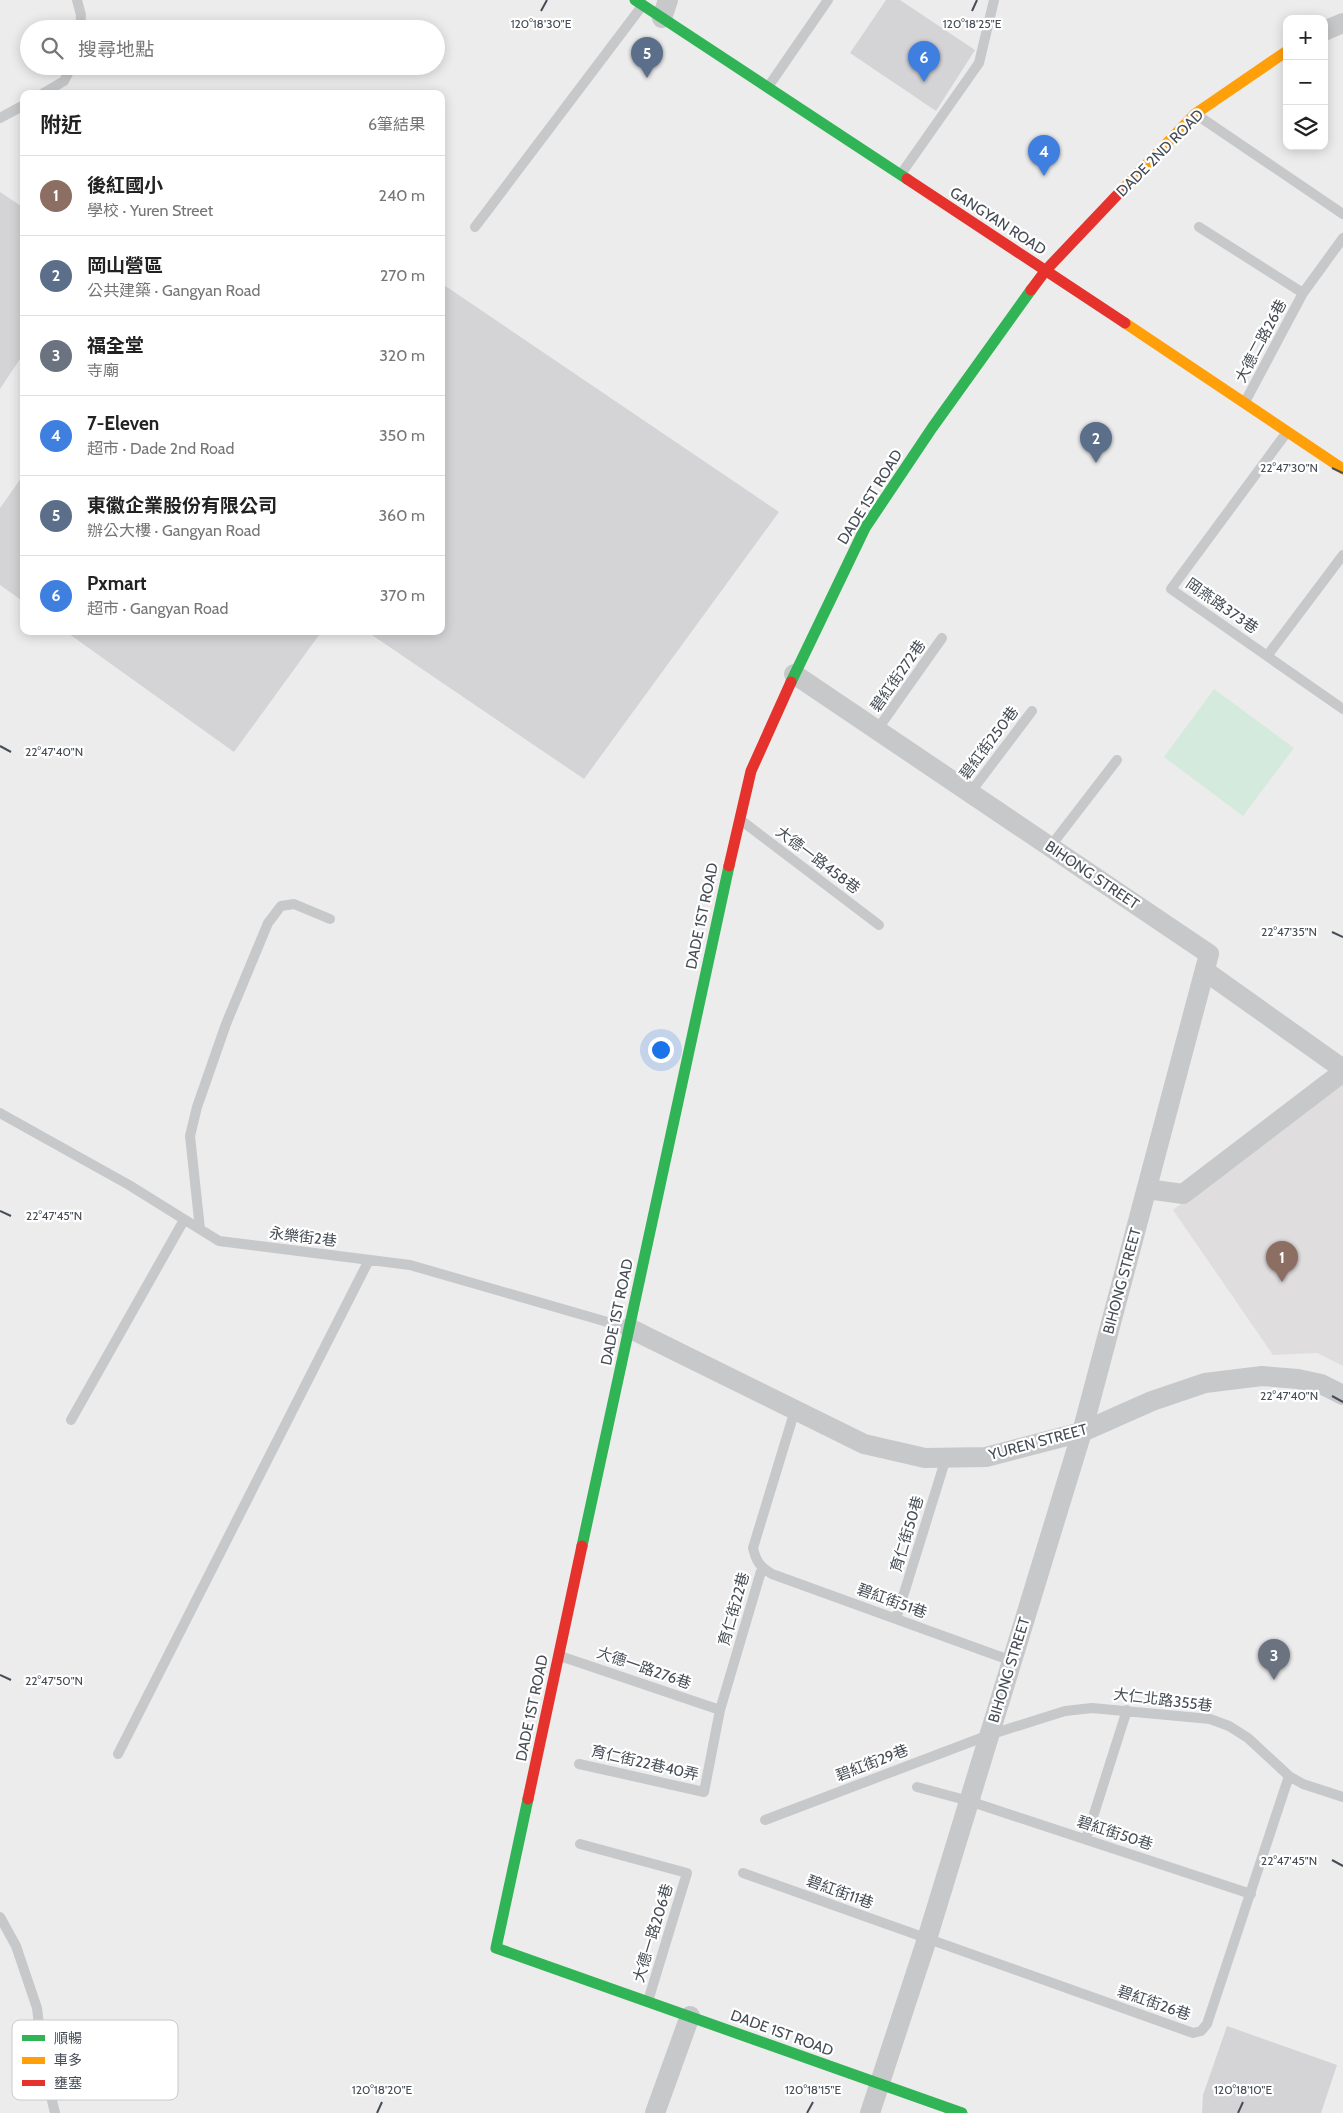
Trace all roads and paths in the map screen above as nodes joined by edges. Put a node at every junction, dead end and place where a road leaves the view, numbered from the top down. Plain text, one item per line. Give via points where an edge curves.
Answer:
1 (77, 0) edge
2 (828, 0) edge
3 (994, 0) edge
4 (639, 3) edge
5 (665, 9) edge
6 (81, 20) edge
7 (1343, 23) edge
8 (1328, 30) edge
9 (1283, 54) edge
10 (67, 75) edge
11 (768, 88) junction
12 (49, 90) edge
13 (20, 107) edge
14 (1195, 114) junction
15 (0, 118) edge
16 (900, 174) junction
17 (1343, 214) edge
18 (475, 227) dead end
19 (1199, 227) dead end
20 (1343, 238) edge
21 (1046, 270) junction
22 (1303, 293) junction
23 (1244, 402) junction
24 (1288, 432) junction
25 (1343, 469) edge
26 (1343, 555) edge
27 (942, 638) dead end
28 (1267, 656) junction
29 (794, 674) junction
30 (1343, 709) edge
31 (1032, 711) dead end
32 (877, 730) junction
33 (1116, 760) dead end
34 (970, 793) junction
35 (739, 819) junction
36 (1050, 846) junction
37 (330, 919) dead end
38 (879, 924) dead end
39 (1205, 971) junction
40 (1343, 1071) edge
41 (0, 1113) edge
42 (1146, 1189) junction
43 (184, 1220) junction
44 (200, 1229) junction
45 (369, 1260) junction
46 (629, 1328) junction
47 (1343, 1395) edge
48 (795, 1410) junction
49 (71, 1420) dead end
50 (1082, 1432) junction
51 (946, 1458) junction
52 (762, 1568) junction
53 (896, 1619) junction
54 (559, 1655) junction
55 (1012, 1661) junction
56 (720, 1710) junction
57 (1127, 1710) junction
58 (989, 1735) junction
59 (118, 1754) dead end
60 (580, 1764) dead end
61 (1289, 1776) junction
62 (916, 1786) dead end
63 (704, 1792) joint
64 (1343, 1797) edge
65 (969, 1801) junction
66 (765, 1820) dead end
67 (1086, 1839) junction
68 (580, 1844) dead end
69 (743, 1873) dead end
70 (1250, 1894) junction
71 (0, 1917) edge
72 (927, 1939) junction
73 (648, 2002) junction
74 (690, 2016) junction
75 (38, 2020) edge
76 (880, 2084) junction
77 (52, 2100) edge
78 (55, 2113) edge
79 (655, 2113) edge
80 (870, 2113) edge
81 (962, 2113) edge

1 - 6 lane
2 - 11 lane
3 - 16 lane via 979,63
4 - 5 street, GANGYAN ROAD
4 - 18 lane
5 - 11 street, GANGYAN ROAD
7 - 8 street
9 - 14 street, DADE 2ND ROAD
10 - 12 lane via 64,81
11 - 16 street, GANGYAN ROAD
13 - 15 lane
14 - 17 lane
14 - 21 street, DADE 2ND ROAD
16 - 21 street, GANGYAN ROAD
19 - 22 lane, 大德二路26巷
20 - 22 lane, 大德二路26巷
21 - 23 street, GANGYAN ROAD
21 - 29 street, DADE 1ST ROAD via 932,428 865,528
22 - 23 lane, 大德二路26巷
23 - 24 street, GANGYAN ROAD
24 - 25 street, GANGYAN ROAD
24 - 28 lane, 岡燕路373巷 via 1171,589
26 - 28 lane
27 - 32 lane, 碧紅街272巷
28 - 30 lane, 岡燕路373巷
29 - 32 street, BIHONG STREET
29 - 35 street, DADE 1ST ROAD via 751,771
31 - 34 lane, 碧紅街250巷
32 - 34 street, BIHONG STREET
33 - 36 lane
34 - 36 street, BIHONG STREET
35 - 38 lane, 大德一路458巷
35 - 46 street, DADE 1ST ROAD
36 - 39 street, BIHONG STREET via 1209,954
37 - 44 lane via 294,904 281,906 268,922 226,1024 190,1136
39 - 40 street
39 - 42 street, BIHONG STREET
40 - 42 street via 1183,1194
41 - 43 lane, 永樂街2巷
42 - 50 street, BIHONG STREET
43 - 44 lane, 永樂街2巷
43 - 49 lane
44 - 45 lane, 永樂街2巷 via 218,1241
45 - 46 lane, 永樂街2巷 via 410,1265
45 - 59 lane
46 - 48 street, YUREN STREET
46 - 54 street, DADE 1ST ROAD
47 - 50 street, YUREN STREET via 1321,1384 1298,1379 1262,1376 1205,1383 1152,1401
48 - 51 street, YUREN STREET via 864,1444 925,1458
48 - 52 lane, 育仁街22巷 via 753,1548
50 - 51 street, YUREN STREET via 986,1457
50 - 55 street, BIHONG STREET
51 - 53 lane, 育仁街50巷
52 - 53 lane, 碧紅街51巷
52 - 56 lane, 育仁街22巷
53 - 55 lane, 碧紅街51巷
54 - 56 lane, 大德一路276巷
54 - 73 street, DADE 1ST ROAD via 496,1948
55 - 58 street, BIHONG STREET
56 - 63 lane, 育仁街22巷
57 - 58 lane, 大仁北路355巷 via 1092,1708 1065,1711
57 - 61 lane, 大仁北路355巷 via 1210,1719 1229,1726 1248,1738
57 - 67 lane
58 - 65 street, BIHONG STREET
58 - 66 lane, 碧紅街29巷
60 - 63 lane, 育仁街22巷40弄
61 - 64 lane, 大仁北路355巷
61 - 70 lane, 碧紅街26巷
62 - 65 lane, 碧紅街50巷
65 - 67 lane, 碧紅街50巷
65 - 72 street, BIHONG STREET
67 - 70 lane, 碧紅街50巷
68 - 73 lane, 大德一路206巷 via 687,1873
69 - 72 lane, 碧紅街11巷
70 - 72 lane, 碧紅街26巷 via 1206,2024 1201,2031 1193,2033
71 - 75 lane via 16,1946
72 - 76 street, BIHONG STREET
73 - 74 street, DADE 1ST ROAD
74 - 76 street, DADE 1ST ROAD
74 - 79 street
76 - 80 street, BIHONG STREET
76 - 81 street, DADE 1ST ROAD
77 - 78 lane

